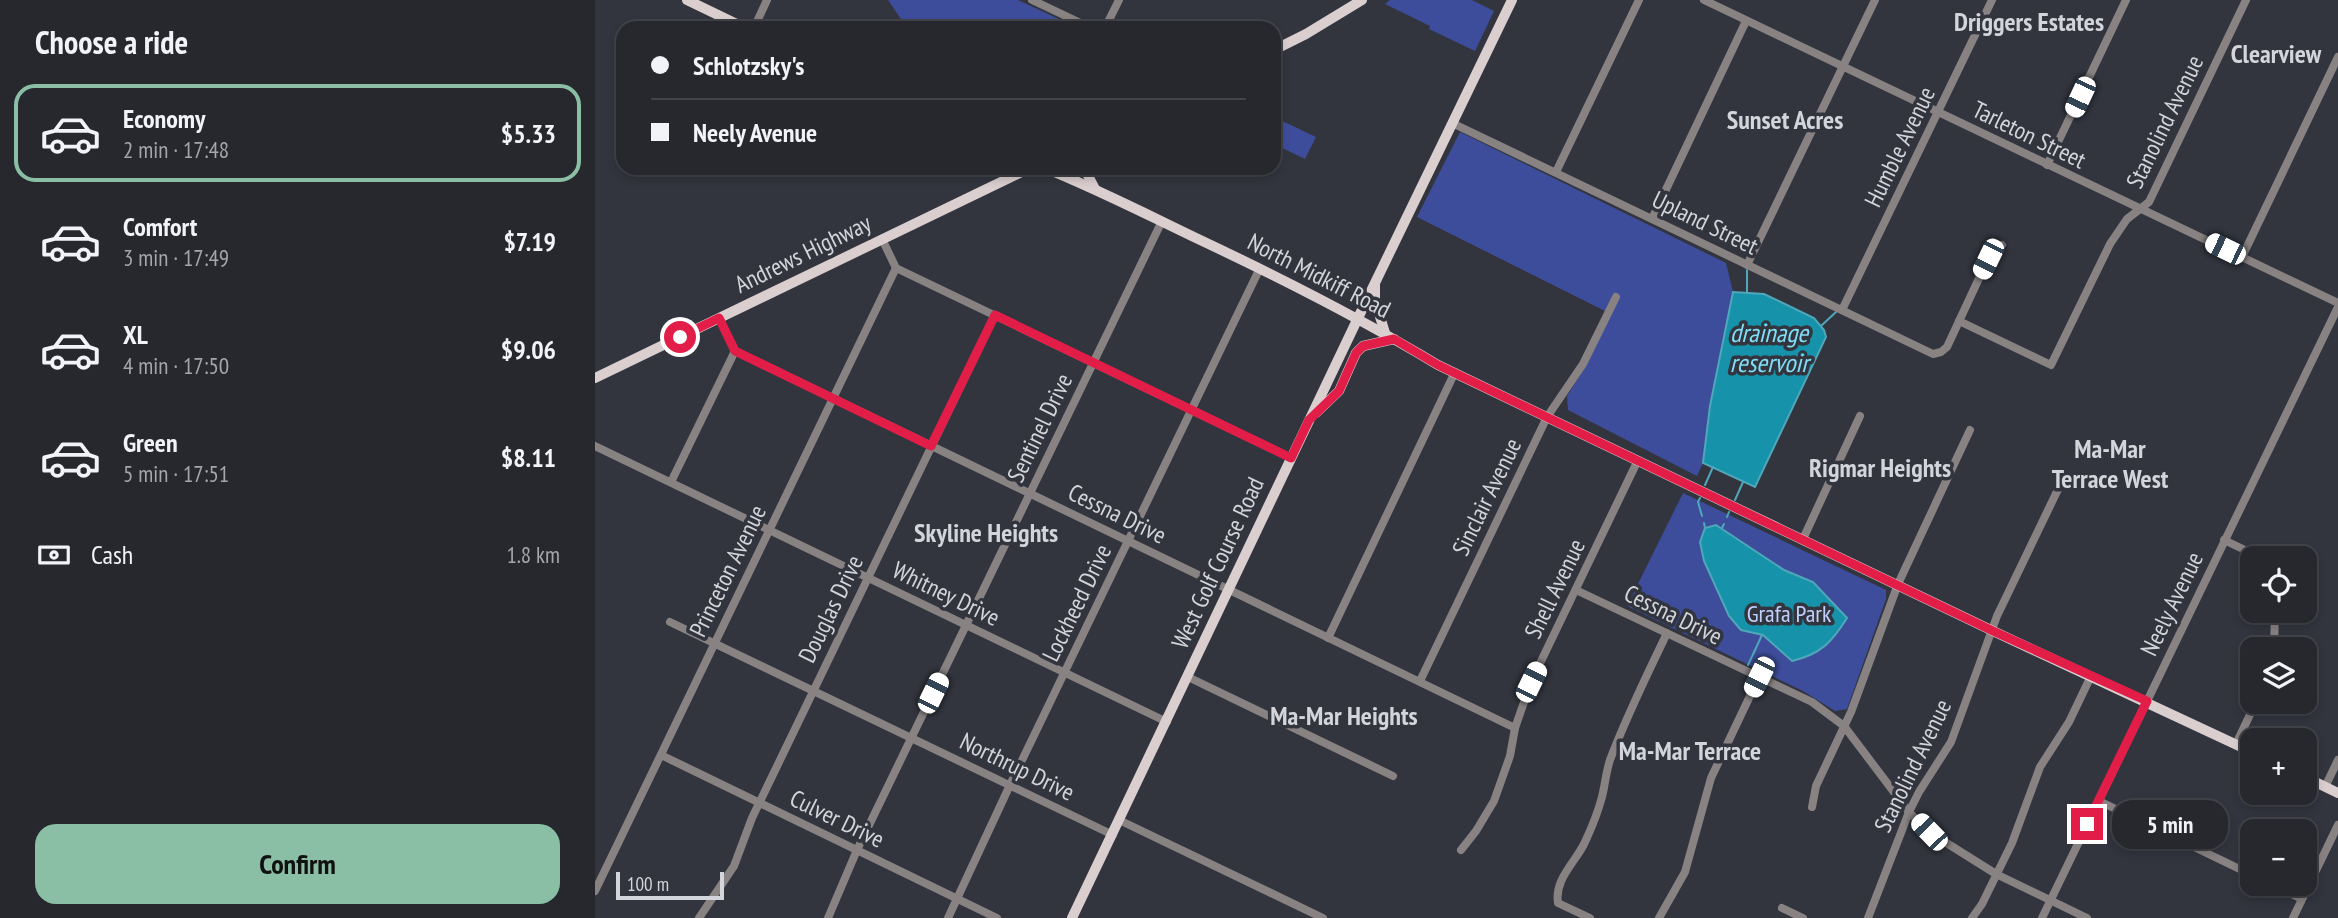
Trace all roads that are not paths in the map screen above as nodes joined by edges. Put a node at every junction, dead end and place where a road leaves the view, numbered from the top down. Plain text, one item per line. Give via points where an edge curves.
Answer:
1 (687, 0) edge
2 (767, 0) edge
3 (1032, 0) edge
4 (1119, 0) edge
5 (1362, 0) edge
6 (1512, 0) edge
7 (1639, 0) edge
8 (1704, 0) edge
9 (1875, 0) edge
10 (1992, 0) edge
11 (2126, 0) edge
12 (2246, 0) edge
13 (730, 21) edge
14 (757, 21) edge
15 (1076, 21) edge
16 (1108, 21) edge
17 (1747, 21) junction
18 (1281, 46) edge
19 (2338, 57) edge
20 (1842, 67) junction
21 (1938, 112) junction
22 (1452, 122) junction
23 (2047, 165) junction
24 (1556, 172) junction
25 (1015, 175) edge
26 (1062, 175) edge
27 (1088, 175) edge
28 (1095, 189) junction
29 (2140, 209) junction
30 (1652, 219) junction
31 (1161, 221) junction
32 (882, 239) junction
33 (2002, 245) dead end
34 (2242, 257) junction
35 (1747, 265) junction
36 (896, 268) junction
37 (1260, 268) junction
38 (1375, 282) junction
39 (1616, 297) dead end
40 (2338, 305) edge
41 (1842, 310) junction
42 (995, 315) junction
43 (719, 318) junction
44 (1357, 318) junction
45 (1959, 321) junction
46 (1390, 336) junction
47 (735, 351) junction
48 (1093, 362) junction
49 (1455, 372) junction
50 (595, 378) edge
51 (833, 399) junction
52 (1192, 409) junction
53 (1860, 416) dead end
54 (1547, 417) junction
55 (1309, 420) junction
56 (1970, 430) dead end
57 (595, 446) edge
58 (931, 446) junction
59 (1291, 458) junction
60 (1638, 460) junction
61 (2063, 479) dead end
62 (671, 482) junction
63 (1030, 494) junction
64 (770, 530) junction
65 (1803, 539) junction
66 (2224, 540) junction
67 (1128, 541) junction
68 (2240, 548) edge
69 (867, 578) junction
70 (1898, 584) junction
71 (1229, 590) junction
72 (1576, 590) junction
73 (670, 622) dead end
74 (966, 625) junction
75 (1993, 631) junction
76 (1667, 633) junction
77 (1328, 638) junction
78 (715, 643) junction
79 (1065, 673) junction
80 (2091, 676) junction
81 (1188, 677) junction
82 (1759, 677) junction
83 (1420, 681) junction
84 (813, 691) junction
85 (2147, 701) junction
86 (2250, 714) edge
87 (1167, 722) junction
88 (1844, 726) junction
89 (1515, 728) junction
90 (911, 738) junction
91 (2236, 744) junction
92 (2240, 746) edge
93 (661, 755) junction
94 (2338, 760) edge
95 (1393, 776) dead end
96 (2317, 783) edge
97 (1010, 785) junction
98 (2325, 787) junction
99 (2338, 793) edge
100 (2099, 801) junction
101 (760, 803) junction
102 (1812, 807) dead end
103 (1909, 812) junction
104 (1119, 820) junction
105 (2338, 825) edge
106 (1112, 835) junction
107 (856, 850) junction
108 (1461, 850) dead end
109 (2240, 869) edge
110 (1996, 874) junction
111 (595, 891) edge
112 (2296, 896) edge
113 (956, 898) junction
114 (2302, 899) junction
115 (2051, 900) junction
116 (1782, 908) dead end
117 (699, 918) edge
118 (828, 918) edge
119 (948, 918) edge
120 (997, 918) edge
121 (1074, 918) edge
122 (1322, 918) edge
123 (1590, 918) edge
124 (1659, 918) edge
125 (1803, 918) edge
126 (1868, 918) edge
127 (1972, 918) edge
128 (2042, 918) edge
129 (2087, 918) edge
130 (2293, 918) edge

1 - 13 main road
2 - 14 street
3 - 15 street
4 - 16 street
5 - 18 main road
6 - 22 main road, West Golf Course Road
7 - 24 street
8 - 17 street, Tarleton Street
9 - 20 street
10 - 21 street, Humble Avenue
11 - 23 street
12 - 29 street, Stanolind Avenue via 2149,202
17 - 20 street, Tarleton Street
17 - 30 street
19 - 34 street
20 - 21 street, Tarleton Street
20 - 35 street
21 - 23 street, Tarleton Street
21 - 41 street, Humble Avenue
22 - 24 street, Upland Street
22 - 38 main road, West Golf Course Road
23 - 29 street, Tarleton Street
24 - 30 street, Upland Street
25 - 32 main road, Andrews Highway
26 - 28 main road, North Midkiff Road
27 - 28 main road
28 - 31 main road, North Midkiff Road
29 - 34 street, Tarleton Street
29 - 45 street, Stanolind Avenue via 2110,244 2051,365
30 - 35 street, Upland Street
31 - 37 main road, North Midkiff Road
31 - 48 street, Sentinel Drive
32 - 36 street
32 - 43 main road, Andrews Highway
33 - 45 street via 1988,259
34 - 40 street, Tarleton Street
35 - 41 street, Upland Street
36 - 42 street
36 - 51 street, Princeton Avenue
37 - 44 main road, North Midkiff Road
37 - 52 street, Lockheed Drive
38 - 44 main road, West Golf Course Road
38 - 46 main road via 1375,300
39 - 54 street, Sinclair Avenue via 1583,364
40 - 66 street, Neely Avenue
41 - 45 street, Upland Street via 1933,354 1947,347
42 - 48 street
42 - 58 street, Douglas Drive
43 - 47 street
43 - 50 main road, Andrews Highway
44 - 46 main road, North Midkiff Road
44 - 55 main road, West Golf Course Road
46 - 49 main road, North Midkiff Road
46 - 55 main road via 1356,353 1339,391
47 - 51 street, Cessna Drive
47 - 62 street
48 - 52 street
48 - 63 street, Sentinel Drive
49 - 54 main road, North Midkiff Road
49 - 77 street
51 - 58 street, Cessna Drive
51 - 64 street, Princeton Avenue
52 - 59 street
52 - 67 street, Lockheed Drive
53 - 65 street
54 - 60 main road, North Midkiff Road
54 - 83 street, Sinclair Avenue
55 - 59 main road, West Golf Course Road
56 - 70 street
57 - 62 street, Whitney Drive
58 - 63 street, Cessna Drive
58 - 69 street, Douglas Drive
59 - 71 main road, West Golf Course Road
60 - 65 main road, North Midkiff Road
60 - 72 street, Shell Avenue
61 - 75 street, Stanolind Avenue
62 - 64 street, Whitney Drive
63 - 67 street, Cessna Drive
63 - 74 street, Sentinel Drive
64 - 69 street, Whitney Drive
64 - 78 street, Princeton Avenue
65 - 70 main road, North Midkiff Road
66 - 68 street
66 - 85 street, Neely Avenue
67 - 71 street, Cessna Drive
67 - 79 street, Lockheed Drive
69 - 74 street, Whitney Drive
69 - 84 street, Douglas Drive
70 - 75 main road, North Midkiff Road
70 - 88 street
71 - 77 street, Cessna Drive
71 - 81 main road, West Golf Course Road
72 - 76 street, Cessna Drive
72 - 89 street, Shell Avenue via 1531,682
73 - 78 street, Northrup Drive
74 - 79 street, Whitney Drive
74 - 90 street, Sentinel Drive
75 - 80 main road, North Midkiff Road
75 - 103 street, Stanolind Avenue via 1951,742
76 - 82 street, Cessna Drive
76 - 123 street via 1609,764 1591,829 1556,891 1558,903
77 - 83 street, Cessna Drive
78 - 84 street, Northrup Drive
78 - 93 street, Princeton Avenue
79 - 87 street, Whitney Drive
79 - 97 street, Lockheed Drive
80 - 85 main road, North Midkiff Road
80 - 110 street via 2040,767
81 - 87 main road, West Golf Course Road
81 - 95 street
82 - 88 street, Cessna Drive via 1812,702
82 - 124 street via 1711,778 1685,872
83 - 89 street, Cessna Drive
84 - 90 street, Northrup Drive
84 - 101 street, Douglas Drive
85 - 91 main road, North Midkiff Road
85 - 100 street, Neely Avenue
86 - 91 street
87 - 104 main road, West Golf Course Road
88 - 102 street via 1816,786
88 - 103 street, Cessna Drive
89 - 108 street, Shell Avenue via 1494,801
90 - 97 street, Northrup Drive
90 - 107 street, Sentinel Drive
91 - 92 main road, North Midkiff Road
93 - 101 street, Culver Drive
93 - 111 street, Princeton Avenue
94 - 98 street
96 - 98 main road
97 - 106 street, Northrup Drive
97 - 113 street, Lockheed Drive
98 - 99 main road
100 - 109 street
100 - 115 street, Neely Avenue
101 - 107 street, Culver Drive
101 - 117 street, Douglas Drive via 734,866
103 - 110 street, Cessna Drive via 1929,832
103 - 126 street, Stanolind Avenue
104 - 106 main road, West Golf Course Road
104 - 122 street
105 - 114 street
106 - 121 main road, West Golf Course Road
107 - 113 street, Culver Drive
107 - 118 street, Sentinel Drive
110 - 115 street, Cessna Drive
110 - 127 street
112 - 114 street
113 - 119 street, Lockheed Drive
113 - 120 street, Culver Drive
114 - 130 street
115 - 128 street, Neely Avenue
115 - 129 street, Cessna Drive
116 - 125 street

